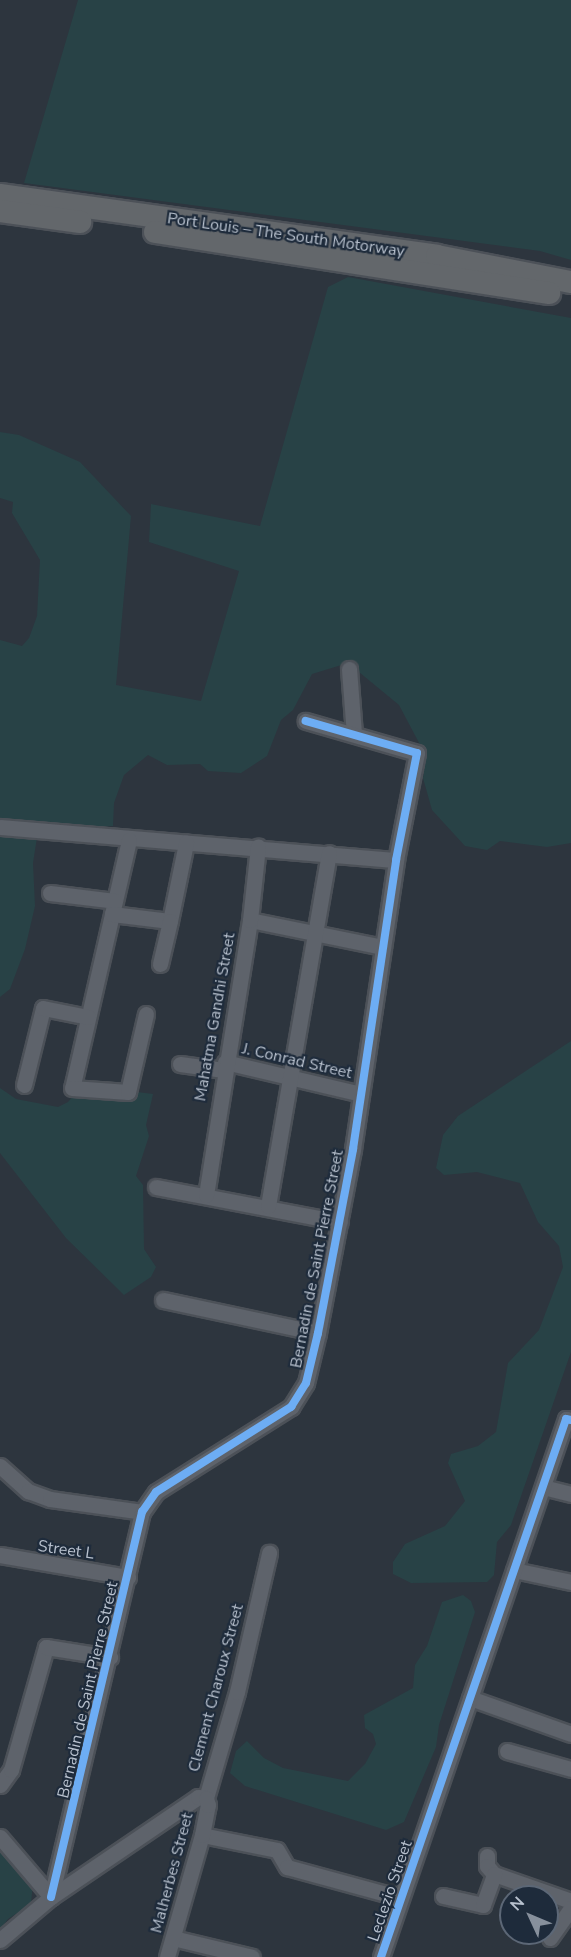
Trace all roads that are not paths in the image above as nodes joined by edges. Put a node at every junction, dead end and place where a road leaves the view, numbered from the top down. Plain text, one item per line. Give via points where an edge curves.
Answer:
1 (0, 195) edge
2 (0, 211) edge
3 (571, 282) edge
4 (571, 297) edge
5 (349, 669) dead end
6 (306, 721) dead end
7 (354, 734) junction
8 (0, 827) edge
9 (129, 840) junction
10 (186, 843) junction
11 (258, 846) junction
12 (329, 853) junction
13 (396, 860) junction
14 (50, 893) dead end
15 (113, 908) junction
16 (170, 921) junction
17 (250, 921) junction
18 (316, 934) junction
19 (383, 947) junction
20 (160, 964) dead end
21 (146, 1014) dead end
22 (88, 1017) junction
23 (180, 1064) dead end
24 (225, 1066) junction
25 (291, 1078) junction
26 (24, 1085) dead end
27 (361, 1094) junction
28 (156, 1187) dead end
29 (206, 1195) junction
30 (268, 1206) junction
31 (340, 1222) junction
32 (163, 1300) dead end
33 (318, 1333) junction
34 (571, 1420) edge
35 (0, 1466) edge
36 (543, 1487) junction
37 (571, 1494) edge
38 (142, 1512) junction
39 (269, 1553) dead end
40 (0, 1555) edge
41 (514, 1570) junction
42 (128, 1577) junction
43 (571, 1582) edge
44 (110, 1657) junction
45 (470, 1698) junction
46 (571, 1734) edge
47 (507, 1751) dead end
48 (571, 1768) edge
49 (0, 1785) edge
50 (206, 1798) junction
51 (202, 1835) junction
52 (0, 1837) edge
53 (487, 1856) dead end
54 (494, 1874) junction
55 (515, 1885) edge
56 (443, 1896) dead end
57 (51, 1897) junction
58 (401, 1898) junction
59 (571, 1908) edge
60 (559, 1925) edge
61 (173, 1938) junction
62 (0, 1940) edge
63 (167, 1957) edge
64 (252, 1957) edge
65 (381, 1957) edge

1 - 3 highway, Port Louis – The South Motorway via 437,256
2 - 4 highway, Port Louis – The South Motorway via 436,273
5 - 7 street
6 - 7 street
7 - 13 street, Bernadin de Saint Pierre Street via 417,753
8 - 9 street
9 - 10 street
9 - 15 street
10 - 11 street
10 - 16 street
11 - 12 street
11 - 17 street, Mahatma Gandhi Street
12 - 13 street
12 - 18 street
13 - 19 street, Bernadin de Saint Pierre Street
14 - 15 street
15 - 16 street
15 - 22 street
16 - 20 street
17 - 18 street
17 - 24 street, Mahatma Gandhi Street
18 - 19 street
18 - 25 street
19 - 27 street, Bernadin de Saint Pierre Street
21 - 22 street via 128,1092 72,1088
22 - 26 street via 43,1008
23 - 24 street, J. Conrad Street
24 - 25 street, J. Conrad Street
24 - 29 street, Mahatma Gandhi Street
25 - 27 street, J. Conrad Street
25 - 30 street
27 - 31 street, Bernadin de Saint Pierre Street
28 - 29 street
29 - 30 street
30 - 31 street
31 - 33 street, Bernadin de Saint Pierre Street
32 - 33 street
33 - 38 street, Bernadin de Saint Pierre Street via 306,1383 291,1407 156,1492
34 - 36 street, Leclezio Street via 566,1419
35 - 38 street via 28,1491
36 - 37 street
36 - 41 street, Leclezio Street
38 - 42 street, Bernadin de Saint Pierre Street
39 - 50 street, Clement Charoux Street via 237,1692
40 - 42 street, Street L
41 - 43 street
41 - 45 street, Leclezio Street
42 - 44 street, Bernadin de Saint Pierre Street
44 - 49 street via 46,1647 11,1770
44 - 57 street, Bernadin de Saint Pierre Street
45 - 46 street
45 - 58 street, Leclezio Street
47 - 48 street
50 - 51 street, Malherbes Street
50 - 57 street, Clement Charoux Street via 198,1797
51 - 58 street via 277,1850 287,1867
51 - 61 street, Malherbes Street
52 - 57 street
53 - 54 street via 487,1866
54 - 55 street
54 - 56 street via 483,1905
57 - 62 street, Clement Charoux Street
58 - 65 street, Leclezio Street
59 - 60 street
61 - 63 street, Malherbes Street
61 - 64 street

